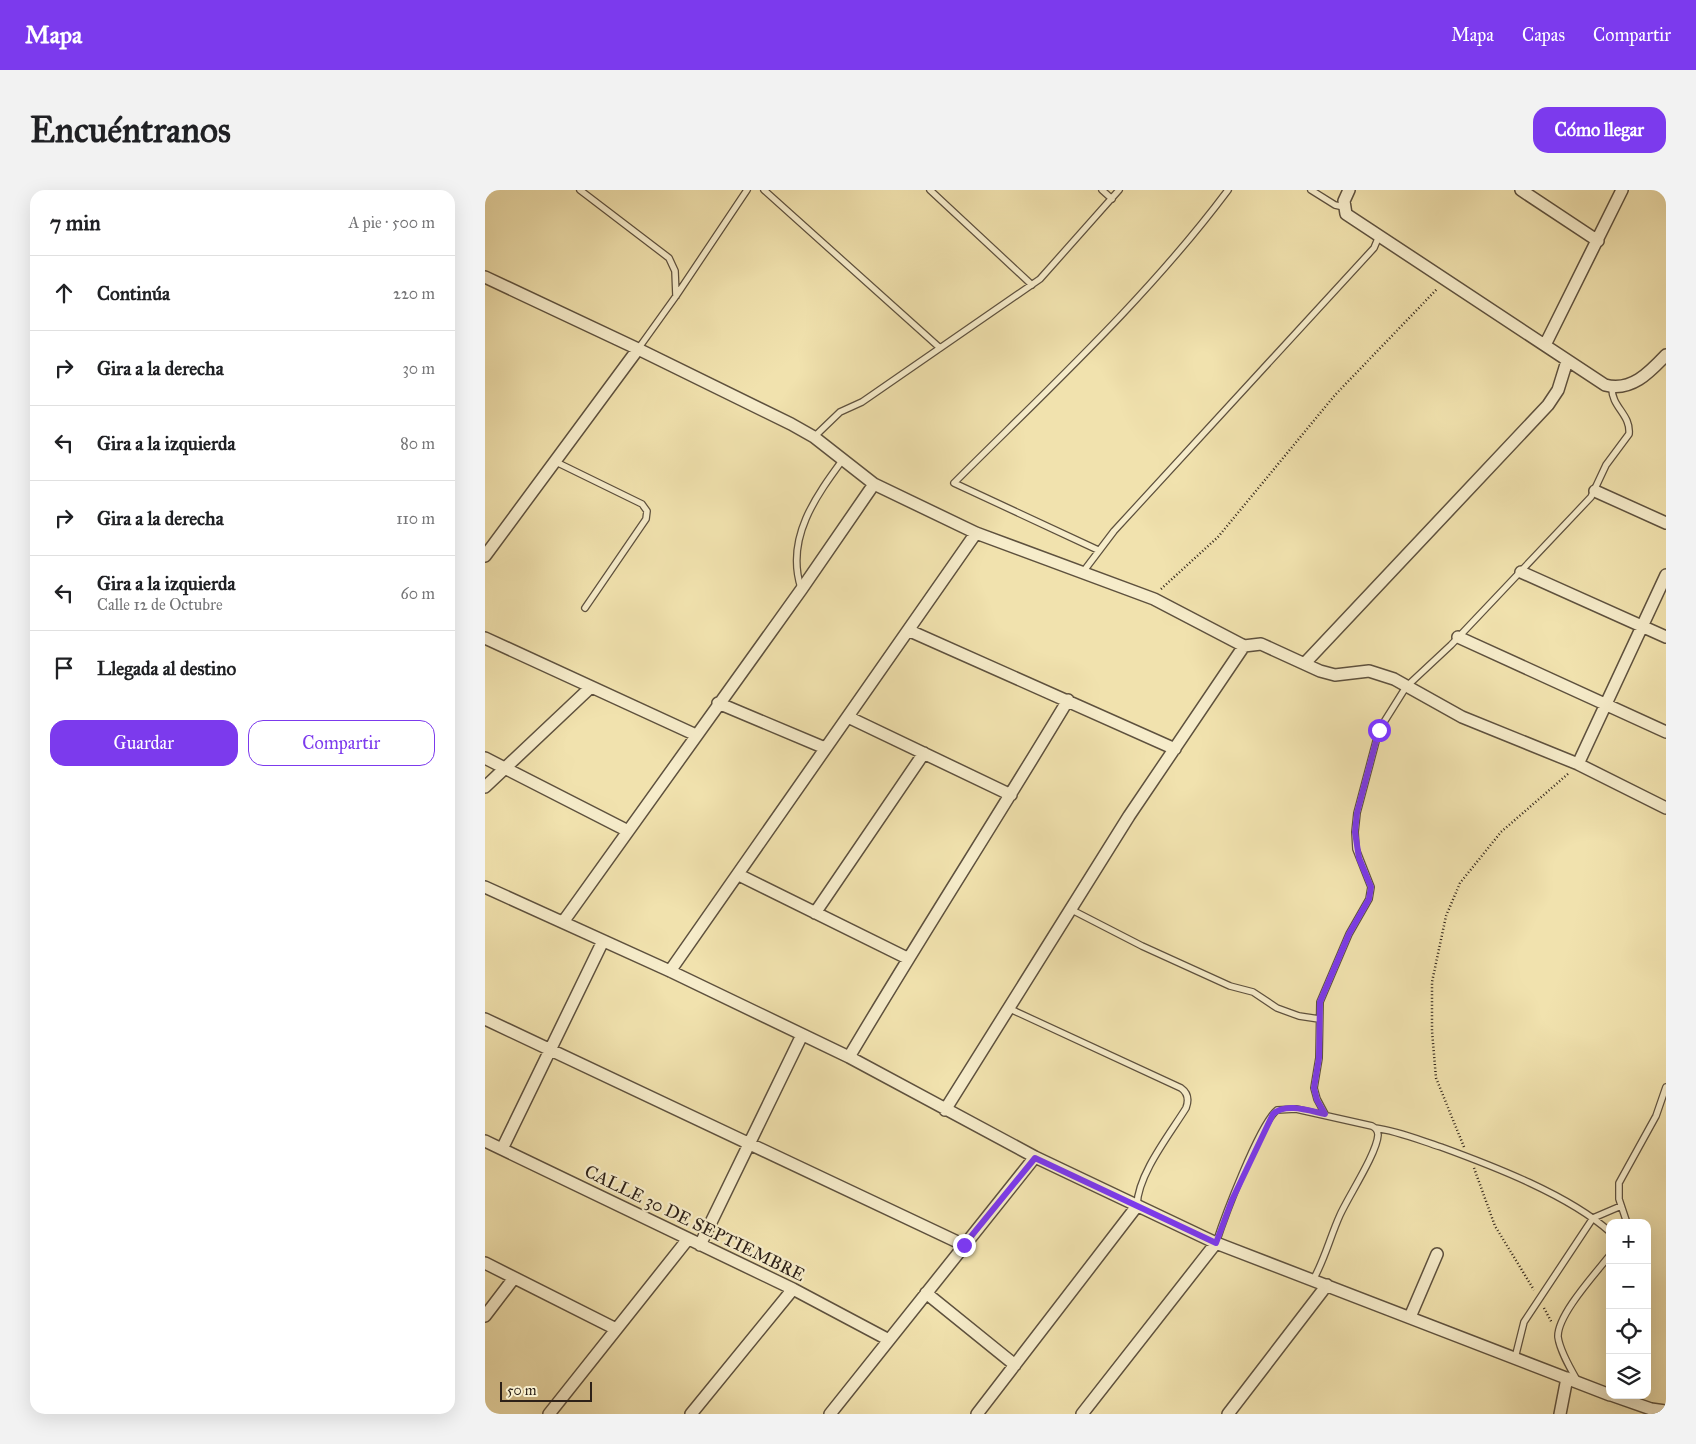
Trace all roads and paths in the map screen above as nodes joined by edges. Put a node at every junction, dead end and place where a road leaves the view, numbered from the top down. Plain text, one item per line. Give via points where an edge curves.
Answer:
1 (580, 190) edge
2 (747, 190) edge
3 (764, 190) edge
4 (929, 190) edge
5 (1102, 190) edge
6 (1119, 190) edge
7 (1229, 190) edge
8 (1311, 190) edge
9 (1349, 190) edge
10 (1521, 190) edge
11 (1622, 190) edge
12 (1112, 199) junction
13 (1344, 207) junction
14 (1379, 236) junction
15 (1598, 240) junction
16 (1447, 281) junction
17 (487, 282) edge
18 (1032, 285) junction
19 (676, 296) junction
20 (1545, 345) junction
21 (639, 348) junction
22 (940, 348) junction
23 (1666, 355) edge
24 (1567, 360) junction
25 (1612, 387) junction
26 (814, 437) junction
27 (843, 458) junction
28 (556, 462) junction
29 (874, 484) junction
30 (1595, 491) junction
31 (1666, 522) edge
32 (977, 533) junction
33 (1098, 550) junction
34 (485, 556) edge
35 (1083, 572) junction
36 (1521, 572) junction
37 (1666, 575) edge
38 (801, 590) junction
39 (1154, 599) junction
40 (585, 608) dead end
41 (1642, 626) junction
42 (910, 631) junction
43 (1459, 637) junction
44 (1666, 637) edge
45 (485, 638) edge
46 (1244, 646) junction
47 (1305, 663) junction
48 (591, 687) junction
49 (1406, 687) junction
50 (1068, 700) junction
51 (718, 703) junction
52 (1604, 704) junction
53 (848, 717) junction
54 (1666, 732) edge
55 (696, 735) junction
56 (825, 748) junction
57 (1175, 750) junction
58 (924, 753) junction
59 (485, 758) edge
60 (1578, 764) junction
61 (505, 768) junction
62 (485, 787) edge
63 (1011, 795) junction
64 (1666, 808) edge
65 (628, 831) junction
66 (739, 875) junction
67 (485, 887) edge
68 (1070, 909) junction
69 (815, 913) junction
70 (563, 922) junction
71 (603, 941) junction
72 (907, 958) junction
73 (670, 971) junction
74 (1008, 1008) junction
75 (485, 1019) edge
76 (1319, 1019) junction
77 (802, 1035) junction
78 (550, 1050) junction
79 (849, 1057) junction
80 (1666, 1087) edge
81 (945, 1110) junction
82 (1325, 1114) junction
83 (1375, 1128) junction
84 (485, 1141) edge
85 (747, 1144) junction
86 (502, 1149) junction
87 (1035, 1158) junction
88 (1469, 1158) junction
89 (1137, 1206) junction
90 (1621, 1206) junction
91 (1593, 1218) junction
92 (1626, 1219) edge
93 (1606, 1229) edge
94 (688, 1239) junction
95 (1216, 1243) junction
96 (700, 1245) junction
97 (964, 1245) junction
98 (1437, 1254) dead end
99 (1606, 1260) edge
100 (485, 1263) edge
101 (514, 1278) junction
102 (1313, 1280) junction
103 (1327, 1285) junction
104 (793, 1289) junction
105 (926, 1293) junction
106 (1539, 1298) junction
107 (485, 1316) edge
108 (1410, 1317) junction
109 (616, 1330) junction
110 (1559, 1332) junction
111 (889, 1340) junction
112 (1515, 1358) junction
113 (1015, 1365) junction
114 (1567, 1378) junction
115 (1578, 1383) junction
116 (1606, 1394) edge
117 (1623, 1399) edge
118 (1666, 1412) edge
119 (549, 1414) edge
120 (691, 1414) edge
121 (830, 1414) edge
122 (977, 1414) edge
123 (1082, 1414) edge
124 (1228, 1414) edge
125 (1560, 1414) edge

1 - 19 lane via 669,258 675,271
2 - 19 lane
3 - 22 lane
4 - 18 lane
5 - 12 lane
6 - 12 lane
7 - 33 lane via 1195,234 1108,328 954,483
8 - 13 lane
9 - 13 street
10 - 15 street
11 - 15 street
12 - 18 lane
13 - 14 street via 1346,214
14 - 16 street
14 - 33 lane via 1374,248
15 - 20 street
16 - 20 street
16 - 39 path via 1335,395 1219,537 1164,585
17 - 21 street
18 - 22 lane
19 - 21 lane
20 - 24 street
21 - 26 street
21 - 28 street
22 - 26 lane via 862,402 840,412
23 - 25 street via 1633,384
24 - 25 street
24 - 47 street via 1558,390 1548,405
25 - 30 lane via 1615,402 1628,420 1629,434 1606,465
26 - 27 street
27 - 29 street
27 - 38 lane via 803,522 797,573
28 - 34 street
28 - 40 lane via 642,504 647,511 646,519
29 - 32 street
29 - 38 street
30 - 31 street
30 - 36 lane
32 - 35 street
32 - 42 street
33 - 35 lane
35 - 39 street
36 - 41 street
36 - 43 lane
37 - 41 street
38 - 51 street
39 - 46 street
41 - 44 street
41 - 52 street
42 - 50 street
42 - 53 street
43 - 49 lane
43 - 52 street
45 - 48 street
46 - 47 street via 1261,644
46 - 57 street
47 - 49 street via 1335,675 1369,671 1394,679
48 - 55 street
48 - 61 street
49 - 60 street via 1462,717
49 - 76 lane via 1376,737 1356,822 1357,849 1369,880 1369,899 1323,990
50 - 57 street
50 - 63 street
51 - 55 street
51 - 56 street
52 - 54 street
52 - 60 street
53 - 56 street
53 - 58 street
55 - 65 street
56 - 66 street
57 - 68 street
58 - 63 street
58 - 69 street
59 - 61 street
60 - 64 street
60 - 88 path via 1501,832 1460,883 1446,916 1432,982 1436,1078
61 - 62 street
61 - 65 street
63 - 72 street
65 - 70 street
66 - 69 street
66 - 73 street
67 - 70 street
68 - 74 street
68 - 76 lane via 1230,986 1253,992 1277,1008
69 - 72 street
70 - 71 street
71 - 73 street
71 - 78 street
72 - 79 street
73 - 77 street
74 - 81 street
74 - 89 lane via 1186,1093 1186,1108 1138,1191
75 - 78 street
76 - 82 lane via 1319,1058 1314,1088
77 - 79 street
77 - 85 street
78 - 85 street
78 - 86 street
79 - 81 street
80 - 90 lane via 1656,1116 1619,1183
81 - 87 street
82 - 83 lane
82 - 95 lane via 1289,1109 1280,1109 1273,1114 1232,1200
83 - 88 lane via 1393,1130
83 - 102 lane via 1378,1136 1339,1216
84 - 86 street, CALLE 30 DE SEPTIEMBRE
85 - 96 street
85 - 97 street
86 - 94 street, CALLE 30 DE SEPTIEMBRE
87 - 89 street
87 - 97 street
88 - 91 lane via 1548,1193
88 - 106 path via 1495,1226
89 - 95 street
89 - 113 street
90 - 91 lane
90 - 92 lane
91 - 93 lane
91 - 106 lane
94 - 96 street, CALLE 30 DE SEPTIEMBRE
94 - 109 street
95 - 102 street
95 - 123 street
96 - 104 street, CALLE 30 DE SEPTIEMBRE
97 - 105 street
98 - 108 street
99 - 110 lane via 1572,1306
100 - 101 street
101 - 107 street
101 - 109 street
102 - 103 street
103 - 108 street
103 - 124 street
104 - 111 street, CALLE 30 DE SEPTIEMBRE
104 - 120 street
105 - 111 street
105 - 113 street
106 - 110 path
106 - 112 lane via 1524,1322
108 - 112 street
109 - 119 street
110 - 115 lane via 1560,1345
111 - 121 street
112 - 114 street
113 - 122 street
114 - 115 street
114 - 125 street
115 - 116 street
117 - 118 street

